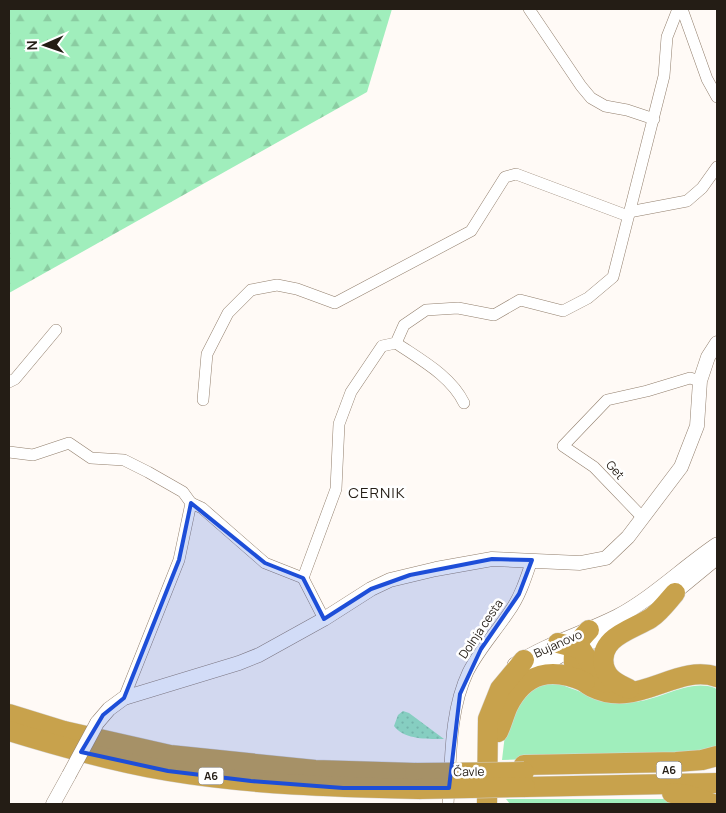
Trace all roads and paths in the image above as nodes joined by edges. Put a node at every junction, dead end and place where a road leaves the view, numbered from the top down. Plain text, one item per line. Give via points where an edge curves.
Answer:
1 (529, 9) edge
2 (678, 9) edge
3 (682, 9) edge
4 (717, 97) edge
5 (654, 119) junction
6 (717, 167) edge
7 (629, 214) junction
8 (56, 330) dead end
9 (396, 343) junction
10 (717, 343) edge
11 (700, 381) junction
12 (9, 382) edge
13 (202, 400) dead end
14 (464, 403) dead end
15 (9, 452) edge
16 (191, 503) junction
17 (643, 518) junction
18 (717, 545) edge
19 (717, 557) edge
20 (532, 560) junction
21 (303, 578) junction
22 (675, 593) junction
23 (324, 619) junction
24 (589, 630) joint
25 (567, 645) junction
26 (524, 660) joint
27 (717, 677) edge
28 (585, 682) junction
29 (656, 686) junction
30 (629, 688) junction
31 (124, 698) junction
32 (9, 714) edge
33 (9, 731) edge
34 (498, 732) junction
35 (717, 756) edge
36 (717, 769) edge
37 (524, 779) junction
38 (717, 783) edge
39 (418, 784) junction
40 (491, 800) edge
41 (53, 804) edge
42 (448, 804) edge
43 (713, 804) edge

1 - 5 street via 591,98 605,106
2 - 5 street via 667,37 664,76
3 - 4 street via 707,79
5 - 7 street
6 - 7 street via 702,188 687,201
7 - 9 street via 613,277 588,298 562,311 520,300 494,315 458,308 426,310 404,325
7 - 13 street via 516,174 505,177 471,231 335,303 297,289 277,286 251,290 228,313 207,354
8 - 12 street
9 - 14 street via 440,374 458,390
9 - 21 street via 382,346 351,392 339,424 336,489
10 - 11 street
11 - 17 street via 697,426 686,454 674,478
11 - 17 street, Get via 690,378 607,400 563,446 594,467
15 - 16 street via 33,455 69,443 91,458 124,460 183,492
16 - 21 street via 202,508 265,563
16 - 31 street via 179,560
17 - 20 street via 619,548 606,558 580,562
18 - 24 main road, Bujanovo via 645,599
19 - 22 main road, Bujanovo
20 - 23 street via 492,559 410,574 371,589
20 - 42 street, Dolnja cesta via 520,594 481,649 460,694
21 - 23 street
22 - 25 main road, Bujanovo via 633,622 607,635
22 - 30 highway via 652,618 616,637 606,647 604,664 607,674
23 - 31 street via 275,648 239,663
24 - 25 highway
25 - 26 main road, Bujanovo
25 - 28 highway
25 - 30 highway via 582,650 602,680 616,688
25 - 34 main road, Bujanovo via 520,680 508,694 501,709
26 - 40 highway via 500,689 488,719
27 - 29 highway via 694,675
28 - 29 highway via 617,695
28 - 34 highway via 569,675 554,674 530,680 515,694
29 - 30 highway
31 - 41 street, bridge via 97,722
32 - 39 highway, A6 via 64,731 170,755
33 - 39 highway, A6 via 168,771 315,786
34 - 40 main road, Bujanovo
35 - 37 highway
36 - 37 highway, A6
37 - 38 highway, A6
37 - 39 highway, Čavle / A6, bridge
37 - 43 highway via 688,795

